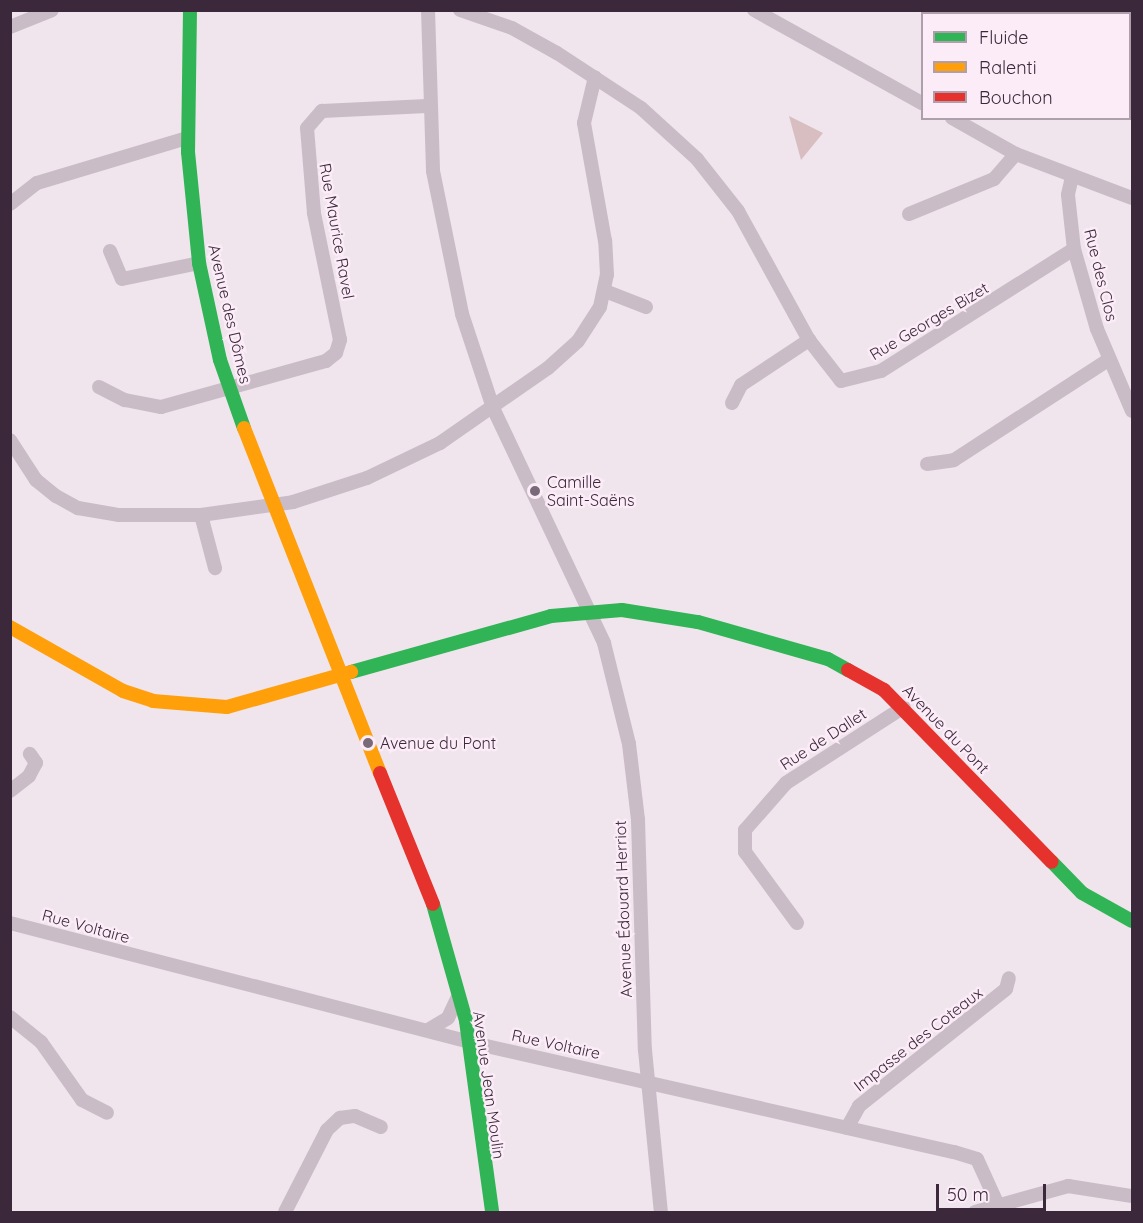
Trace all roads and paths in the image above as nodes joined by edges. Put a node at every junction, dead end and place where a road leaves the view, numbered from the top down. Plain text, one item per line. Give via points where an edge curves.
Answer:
1 (52, 10) edge
2 (190, 10) edge
3 (428, 10) edge
4 (460, 10) edge
5 (754, 10) edge
6 (10, 27) edge
7 (595, 76) junction
8 (921, 101) edge
9 (427, 106) junction
10 (956, 120) edge
11 (187, 138) junction
12 (1016, 154) junction
13 (1072, 177) junction
14 (1132, 198) edge
15 (10, 204) edge
16 (909, 214) dead end
17 (1074, 249) junction
18 (110, 251) dead end
19 (200, 263) junction
20 (605, 291) junction
21 (646, 307) dead end
22 (809, 339) junction
23 (1108, 360) junction
24 (99, 387) dead end
25 (229, 388) junction
26 (732, 403) dead end
27 (493, 408) junction
28 (1132, 411) edge
29 (10, 440) edge
30 (927, 464) dead end
31 (271, 506) junction
32 (201, 515) junction
33 (215, 568) dead end
34 (591, 610) junction
35 (10, 627) edge
36 (341, 676) junction
37 (904, 708) junction
38 (30, 754) dead end
39 (10, 791) edge
40 (1132, 921) edge
41 (10, 923) edge
42 (797, 923) dead end
43 (1009, 978) dead end
44 (458, 997) junction
45 (10, 1017) edge
46 (428, 1030) junction
47 (468, 1042) junction
48 (650, 1080) junction
49 (107, 1113) dead end
50 (381, 1127) dead end
51 (847, 1128) junction
52 (1132, 1196) edge
53 (998, 1205) junction
54 (285, 1212) edge
55 (492, 1212) edge
56 (661, 1212) edge
57 (975, 1212) edge

1 - 6 street
2 - 11 street, Avenue des Dômes
3 - 9 street, Avenue Édouard Herriot
4 - 7 street, Rue Georges Bizet via 512,28
5 - 8 street
7 - 20 street via 584,123 605,241
7 - 22 street, Rue Georges Bizet via 641,108 704,168 738,211
9 - 25 street, Rue Maurice Ravel via 322,111 314,116 307,128 306,147 340,340 326,361
9 - 27 street, Avenue Édouard Herriot via 449,261
10 - 12 street
11 - 15 street via 38,183
11 - 19 street, Avenue des Dômes
12 - 13 street
12 - 16 street via 994,179
13 - 14 street
13 - 17 street, Rue des Clos via 1068,195
17 - 22 street, Rue Georges Bizet via 860,380 841,381
17 - 23 street, Rue des Clos
18 - 19 street via 122,279
19 - 25 street, Avenue des Dômes
20 - 21 street
20 - 27 street via 578,341
22 - 26 street via 741,385
23 - 28 street, Rue des Clos
23 - 30 street via 954,460
24 - 25 street via 150,408
25 - 31 street, Avenue des Dômes
27 - 31 street via 400,463
27 - 34 street, Avenue Édouard Herriot
29 - 32 street via 36,480 78,508 119,515
31 - 32 street
31 - 36 street, Avenue des Dômes
32 - 33 street
34 - 36 street, Avenue du Pont via 551,616
34 - 37 street, Avenue du Pont via 698,622 828,659
34 - 48 street, Avenue Édouard Herriot via 613,670 635,784
35 - 36 street, Avenue du Pont via 123,691 153,701 227,707
36 - 44 street, Avenue Jean Moulin via 418,861
37 - 40 street, Avenue du Pont via 1082,893
37 - 42 street, Rue de Dallet via 786,783 745,830 741,841 745,852
38 - 39 street via 36,763 29,776
41 - 46 street, Rue Voltaire
43 - 51 street, Impasse des Coteaux via 1006,989 859,1106
44 - 46 street, Avenue Jean Moulin via 448,1018
44 - 47 street, Avenue Jean Moulin
45 - 49 street via 41,1042 82,1100
46 - 47 street, Rue Voltaire
47 - 48 street, Rue Voltaire
47 - 55 street, Avenue Jean Moulin
48 - 51 street, Rue Voltaire
48 - 56 street, Avenue Édouard Herriot
50 - 54 street via 356,1116 340,1118 327,1130
51 - 53 street, Rue Voltaire via 977,1160
52 - 53 street via 1068,1186
53 - 57 street

